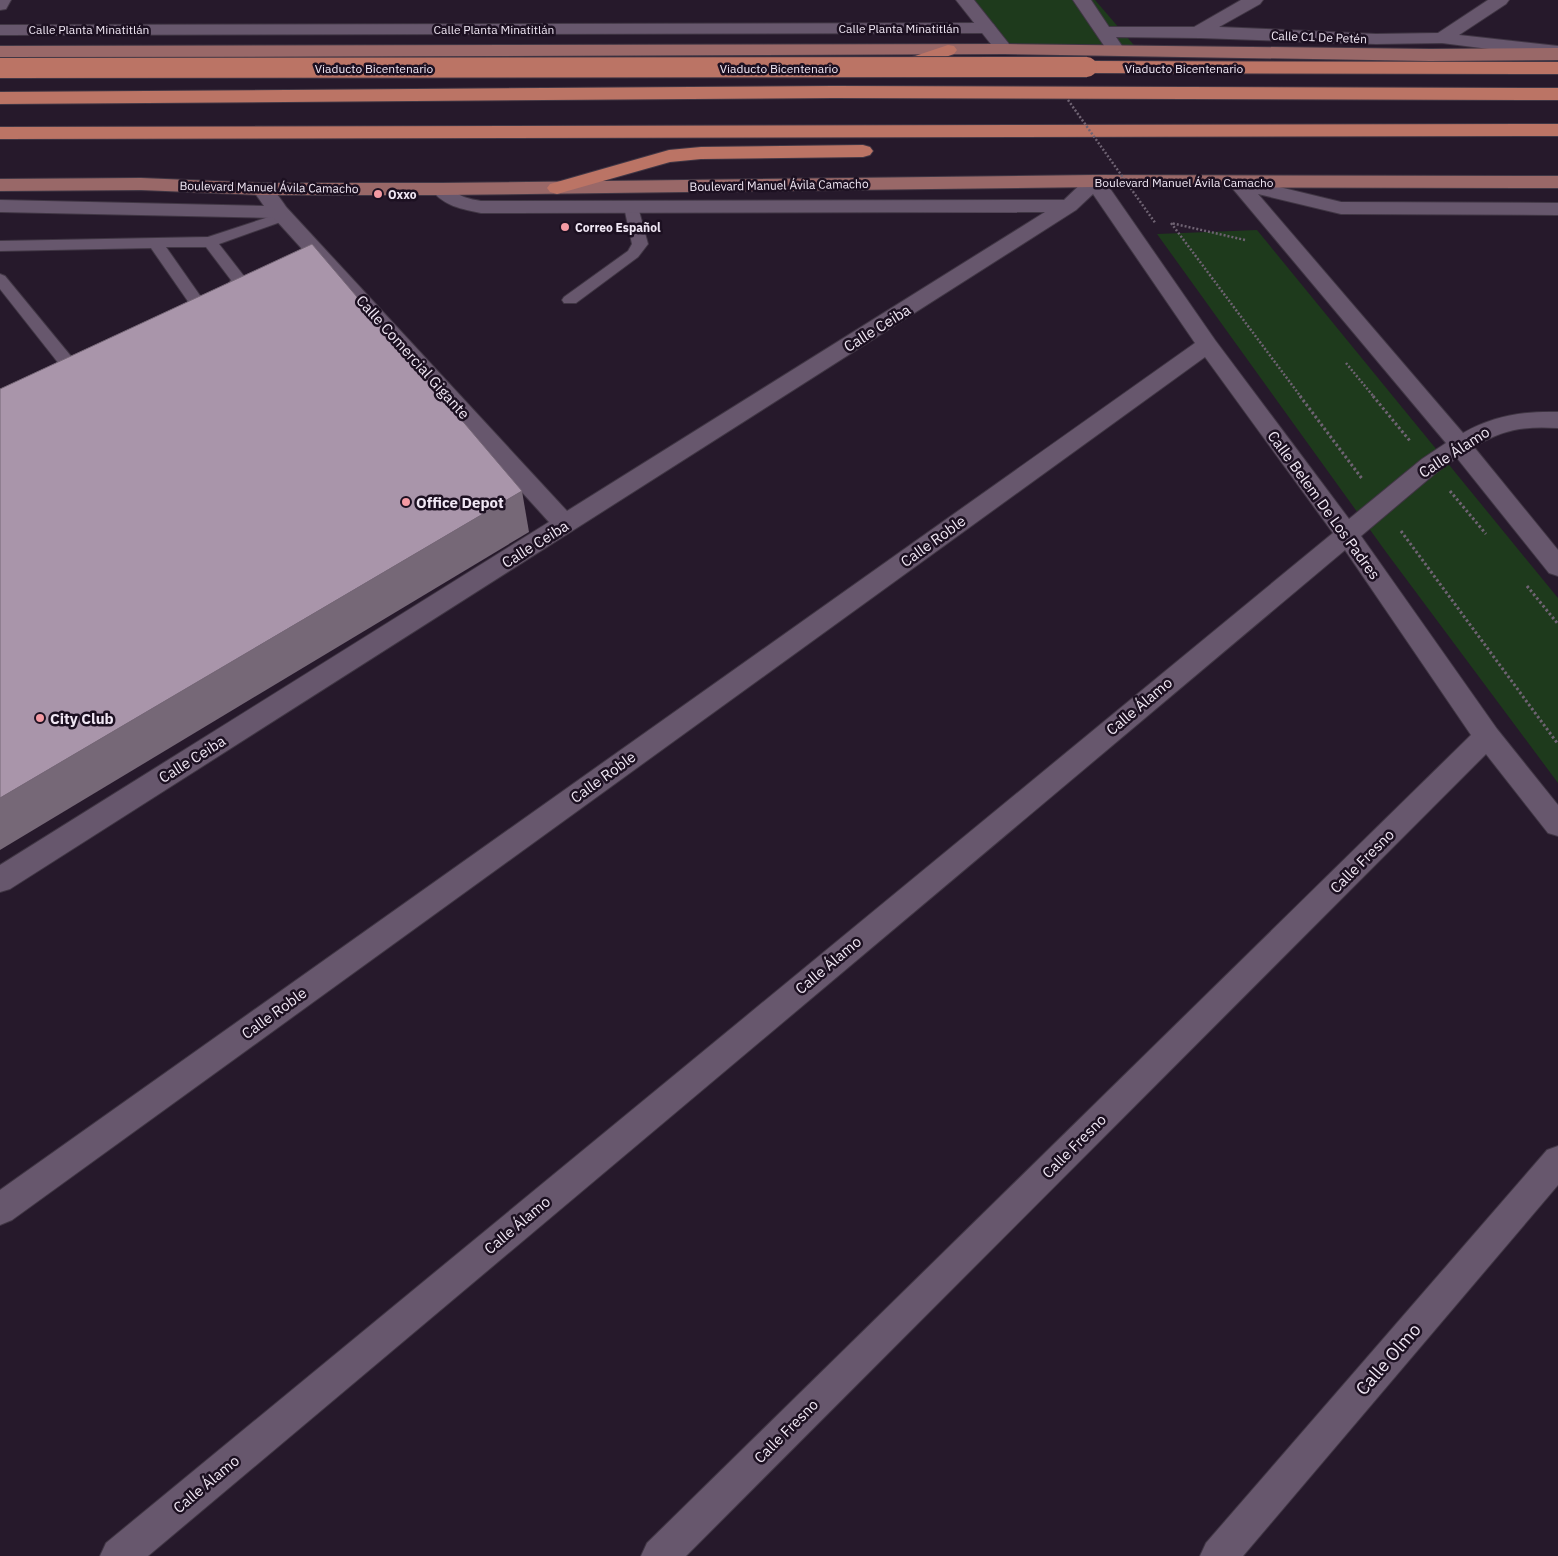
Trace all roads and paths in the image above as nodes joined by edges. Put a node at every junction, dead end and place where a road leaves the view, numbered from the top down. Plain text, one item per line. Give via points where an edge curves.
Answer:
1 (2, 0) edge
2 (965, 0) edge
3 (1082, 0) edge
4 (1254, 0) edge
5 (1500, 0) edge
6 (0, 5) edge
7 (987, 28) junction
8 (0, 30) edge
9 (1103, 32) junction
10 (1197, 32) junction
11 (1442, 38) junction
12 (1004, 49) junction
13 (948, 50) junction
14 (0, 52) edge
15 (1117, 52) junction
16 (1166, 52) junction
17 (1558, 53) edge
18 (0, 68) edge
19 (1558, 68) edge
20 (833, 92) junction
21 (1558, 94) edge
22 (1064, 95) dead end
23 (0, 98) edge
24 (1558, 130) edge
25 (0, 133) edge
26 (1013, 133) junction
27 (1095, 181) junction
28 (1238, 182) junction
29 (1558, 182) edge
30 (0, 185) edge
31 (557, 188) junction
32 (262, 189) junction
33 (441, 189) junction
34 (0, 206) edge
35 (1069, 206) junction
36 (631, 207) junction
37 (1558, 209) edge
38 (282, 214) junction
39 (1156, 224) dead end
40 (0, 230) edge
41 (1245, 240) dead end
42 (155, 242) junction
43 (210, 242) junction
44 (34, 244) junction
45 (0, 246) edge
46 (0, 279) edge
47 (570, 300) dead end
48 (200, 307) junction
49 (183, 315) edge
50 (1207, 345) junction
51 (1344, 360) dead end
52 (90, 361) edge
53 (73, 370) junction
54 (57, 378) edge
55 (1558, 420) edge
56 (1460, 445) junction
57 (1430, 465) junction
58 (1382, 505) junction
59 (566, 524) junction
60 (1346, 533) junction
61 (1491, 541) dead end
62 (1558, 567) edge
63 (1521, 579) dead end
64 (1558, 624) edge
65 (1487, 736) junction
66 (1558, 744) edge
67 (1558, 825) edge
68 (0, 880) edge
69 (1558, 1161) edge
70 (0, 1209) edge
71 (119, 1556) edge
72 (660, 1556) edge
73 (1219, 1556) edge

1 - 6 street
2 - 7 street
3 - 9 street
4 - 10 street
5 - 11 street
7 - 8 street, Calle Planta Minatitlán
7 - 12 street
9 - 10 street, Calle C1 De Petén
9 - 15 street
10 - 11 street, Calle C1 De Petén via 1376,39
10 - 16 street
11 - 17 street, Calle C1 De Petén
12 - 13 main road
12 - 15 main road
13 - 14 main road
13 - 20 highway
15 - 16 main road
16 - 17 main road
18 - 19 highway, Viaducto Bicentenario, bridge
20 - 21 highway
20 - 23 highway
22 - 39 path, bridge
24 - 26 highway
25 - 26 highway
26 - 31 highway via 971,145 934,149 668,156
27 - 28 main road, Boulevard Manuel Ávila Camacho
27 - 31 main road, Boulevard Manuel Ávila Camacho
27 - 35 street, Calle Ceiba
27 - 50 street, Calle Belem De Los Padres
28 - 29 main road, Boulevard Manuel Ávila Camacho
28 - 37 street via 1341,208
28 - 56 street
30 - 32 main road, Boulevard Manuel Ávila Camacho via 141,184
31 - 33 main road, Boulevard Manuel Ávila Camacho
32 - 33 main road, Boulevard Manuel Ávila Camacho
32 - 38 street, Calle Comercial Gigante
33 - 36 street via 456,201 481,208
34 - 38 street, Boulevard Manuel Ávila Camacho
35 - 36 street
35 - 59 street, Calle Ceiba
36 - 47 lane via 640,244 633,254
38 - 43 lane
38 - 59 street, Calle Comercial Gigante
40 - 44 lane
41 - 58 path via 1171,223
42 - 43 lane
42 - 44 lane
42 - 48 lane
43 - 48 lane via 239,280 234,290
44 - 45 lane
46 - 53 lane
48 - 49 lane
50 - 60 street, Calle Belem De Los Padres
50 - 70 street, Calle Roble
51 - 57 path
52 - 53 lane
53 - 54 lane
55 - 56 street, Calle Álamo via 1520,421 1494,426
56 - 57 street, Calle Álamo
56 - 62 street
57 - 58 street, Calle Álamo
57 - 61 path
58 - 60 street, Calle Álamo
58 - 66 path
59 - 68 street, Calle Ceiba
60 - 65 street, Calle Belem De Los Padres
60 - 71 street, Calle Álamo
63 - 64 path
65 - 67 street, Calle Belem De Los Padres
65 - 72 street, Calle Fresno
69 - 73 street, Calle Olmo

